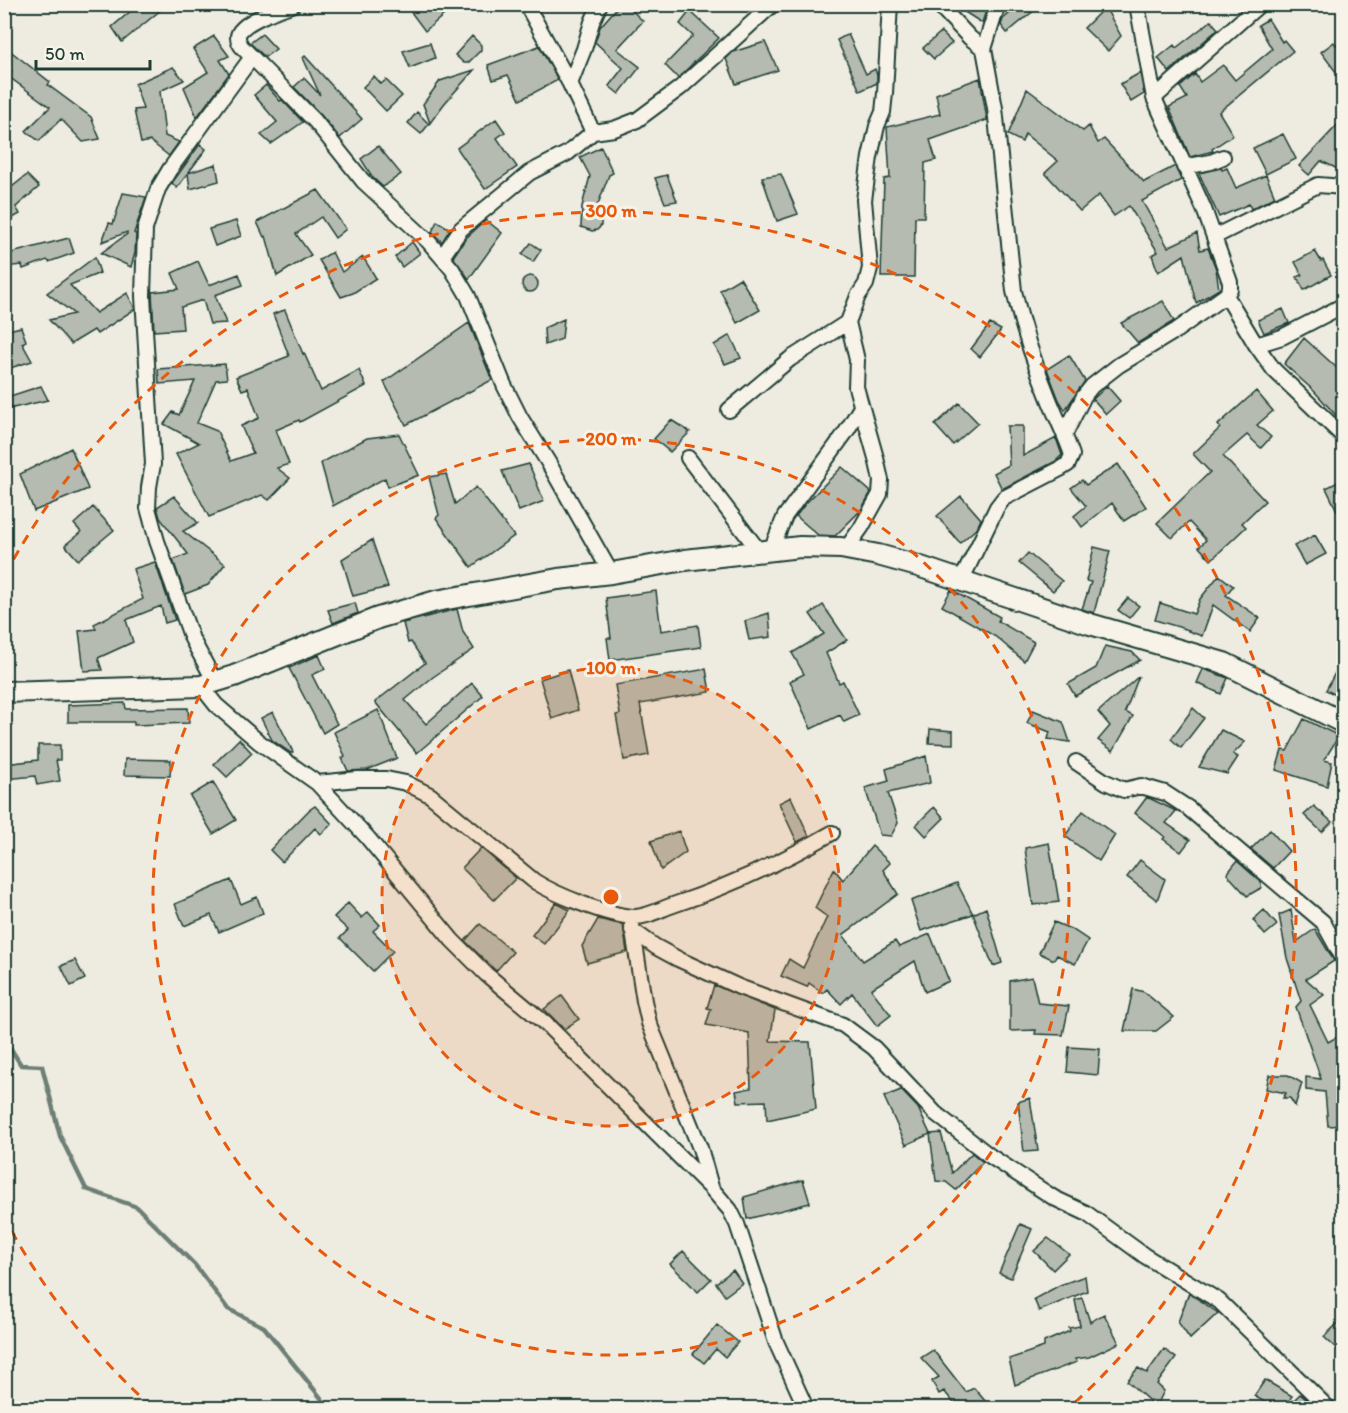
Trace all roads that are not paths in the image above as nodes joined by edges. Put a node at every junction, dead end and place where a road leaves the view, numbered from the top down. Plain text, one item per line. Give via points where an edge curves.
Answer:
1 (294, 4) edge
2 (526, 4) edge
3 (600, 4) edge
4 (773, 4) edge
5 (890, 4) edge
6 (938, 4) edge
7 (998, 4) edge
8 (1137, 4) edge
9 (1260, 4) edge
10 (984, 50) junction
11 (252, 57) junction
12 (570, 84) junction
13 (1154, 98) junction
14 (593, 132) junction
15 (1223, 157) dead end
16 (1184, 166) junction
17 (1344, 187) edge
18 (1214, 237) junction
19 (442, 257) junction
20 (1226, 295) junction
21 (1344, 305) edge
22 (848, 322) junction
23 (1256, 345) junction
24 (861, 407) junction
25 (729, 410) dead end
26 (1065, 434) junction
27 (1344, 437) edge
28 (688, 458) dead end
29 (846, 549) junction
30 (765, 551) junction
31 (611, 573) junction
32 (961, 581) junction
33 (208, 684) junction
34 (4, 692) edge
35 (1344, 723) edge
36 (1076, 762) dead end
37 (317, 783) junction
38 (832, 833) dead end
39 (632, 923) junction
40 (1344, 960) edge
41 (711, 1188) junction
42 (806, 1408) edge
43 (1328, 1408) edge

1 - 11 street via 273,11 237,34
2 - 12 street
3 - 12 street
4 - 14 street via 680,88 637,120
5 - 22 street via 883,112 870,157 864,200 870,268
6 - 10 street
7 - 10 street
8 - 13 street
9 - 13 street
10 - 26 street via 995,108 1014,291 1041,381
11 - 19 street via 315,121 363,181
11 - 33 street via 170,169 158,189 145,229 143,296 153,464 148,508
12 - 14 street
13 - 16 street
14 - 19 street via 568,153 529,173 490,203 461,229
15 - 16 street
16 - 18 street
17 - 18 street via 1318,185
18 - 20 street via 1230,282
19 - 31 street via 468,296 520,417
20 - 23 street
20 - 26 street via 1092,386
21 - 23 street via 1282,337
22 - 24 street via 857,360 856,387
22 - 25 street via 790,358
23 - 27 street via 1274,370
24 - 29 street via 881,480 880,494
24 - 30 street
26 - 32 street via 1072,455 1068,464 1004,498
28 - 30 street
29 - 30 street via 800,547
29 - 32 street
30 - 31 street
31 - 33 street via 558,579 424,605 378,618
32 - 35 street via 1224,663
33 - 34 street
33 - 37 street via 216,705 259,742
36 - 40 street via 1124,790 1141,786 1188,808 1323,922
37 - 39 street via 386,779 406,783 430,795 548,890
37 - 41 street via 452,940 547,1025
38 - 39 street via 770,867
39 - 41 street via 650,1023 700,1148
39 - 43 street via 656,947 678,959 739,987 843,1025 874,1048 935,1113 990,1156 1219,1301
41 - 42 street via 737,1224 776,1342

